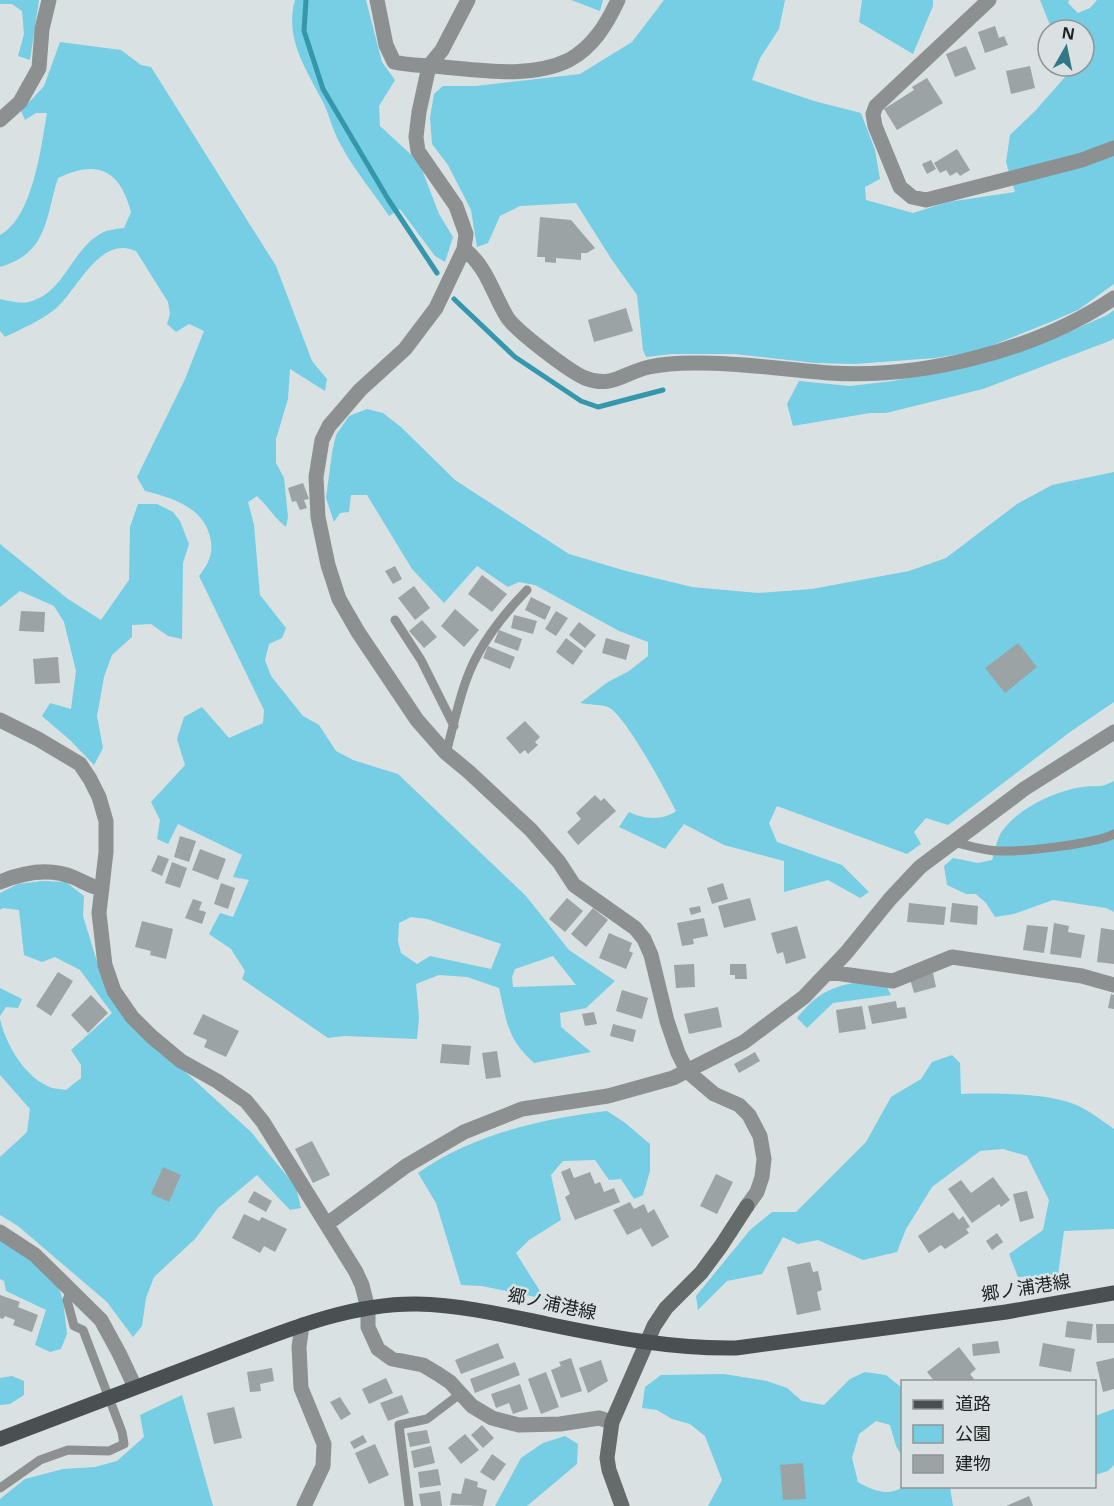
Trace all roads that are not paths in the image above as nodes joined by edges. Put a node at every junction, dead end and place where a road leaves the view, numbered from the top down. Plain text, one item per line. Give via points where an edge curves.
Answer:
1 (49, 0) edge
2 (377, 0) edge
3 (468, 0) edge
4 (618, 0) edge
5 (987, 1) edge
6 (429, 66) junction
7 (0, 120) edge
8 (1114, 148) edge
9 (464, 249) junction
10 (1114, 298) edge
11 (527, 590) dead end
12 (395, 620) dead end
13 (0, 720) edge
14 (454, 726) junction
15 (1114, 732) edge
16 (446, 753) junction
17 (1114, 834) edge
18 (953, 842) junction
19 (0, 882) edge
20 (102, 889) junction
21 (828, 972) junction
22 (1114, 985) edge
23 (687, 1071) junction
24 (327, 1224) junction
25 (0, 1232) edge
26 (71, 1290) junction
27 (1112, 1297) edge
28 (368, 1309) junction
29 (302, 1325) junction
30 (648, 1343) junction
31 (135, 1387) junction
32 (460, 1394) junction
33 (612, 1422) junction
34 (0, 1439) edge
35 (0, 1488) edge
36 (303, 1506) edge
37 (409, 1506) edge
38 (622, 1506) edge

1 - 7 street via 39,68 20,102
2 - 6 street via 386,45 394,62
3 - 6 street via 442,50
4 - 6 street via 605,27 586,48 568,60 541,69 517,71
5 - 8 street via 876,106 875,126 900,187 912,197 926,200 1082,160
6 - 9 street via 419,112 418,151 456,206 466,234
9 - 10 street via 477,259 507,318 517,329 584,378 598,381 617,381 647,367 694,363 877,374 938,367 1052,332
9 - 16 street via 436,308 405,349 360,390 329,426 322,440 316,477 318,517 339,599 417,720
11 - 14 lane via 479,652 467,678
12 - 14 lane via 421,660
13 - 20 street via 80,764 90,779 106,821
14 - 16 lane
15 - 18 street via 1024,789
16 - 23 street via 531,830 574,885 635,928 644,939 667,1021
17 - 18 lane via 1102,840 1020,850 997,851
18 - 21 street via 913,874
19 - 20 street via 21,873 58,872
20 - 24 street via 99,913 105,965 114,990 132,1017 181,1061 246,1101
21 - 22 street via 893,981 952,957 1082,976
21 - 23 street via 804,997 760,1031
23 - 24 street via 608,1096 522,1109 464,1132 406,1166
23 - 30 street via 714,1094 739,1105 749,1115 760,1136 762,1177 757,1192 721,1246 666,1308
24 - 28 street via 356,1272
25 - 26 street via 35,1256
26 - 31 street via 101,1320
26 - 35 lane via 67,1300 74,1326 82,1330 124,1444 109,1451 68,1450 40,1460
27 - 30 main road, 郷ノ浦港線 via 736,1348
28 - 29 main road, 郷ノ浦港線
28 - 30 main road, 郷ノ浦港線 via 414,1304 454,1306
28 - 32 street via 368,1326 378,1349 392,1359 423,1365 450,1382
29 - 31 main road, 郷ノ浦港線
29 - 36 street via 301,1388 324,1444 323,1466
30 - 33 street
31 - 34 main road, 郷ノ浦港線
32 - 33 street via 472,1406 507,1424 533,1426 598,1418
32 - 37 lane via 427,1419 399,1425
33 - 38 street via 609,1470

